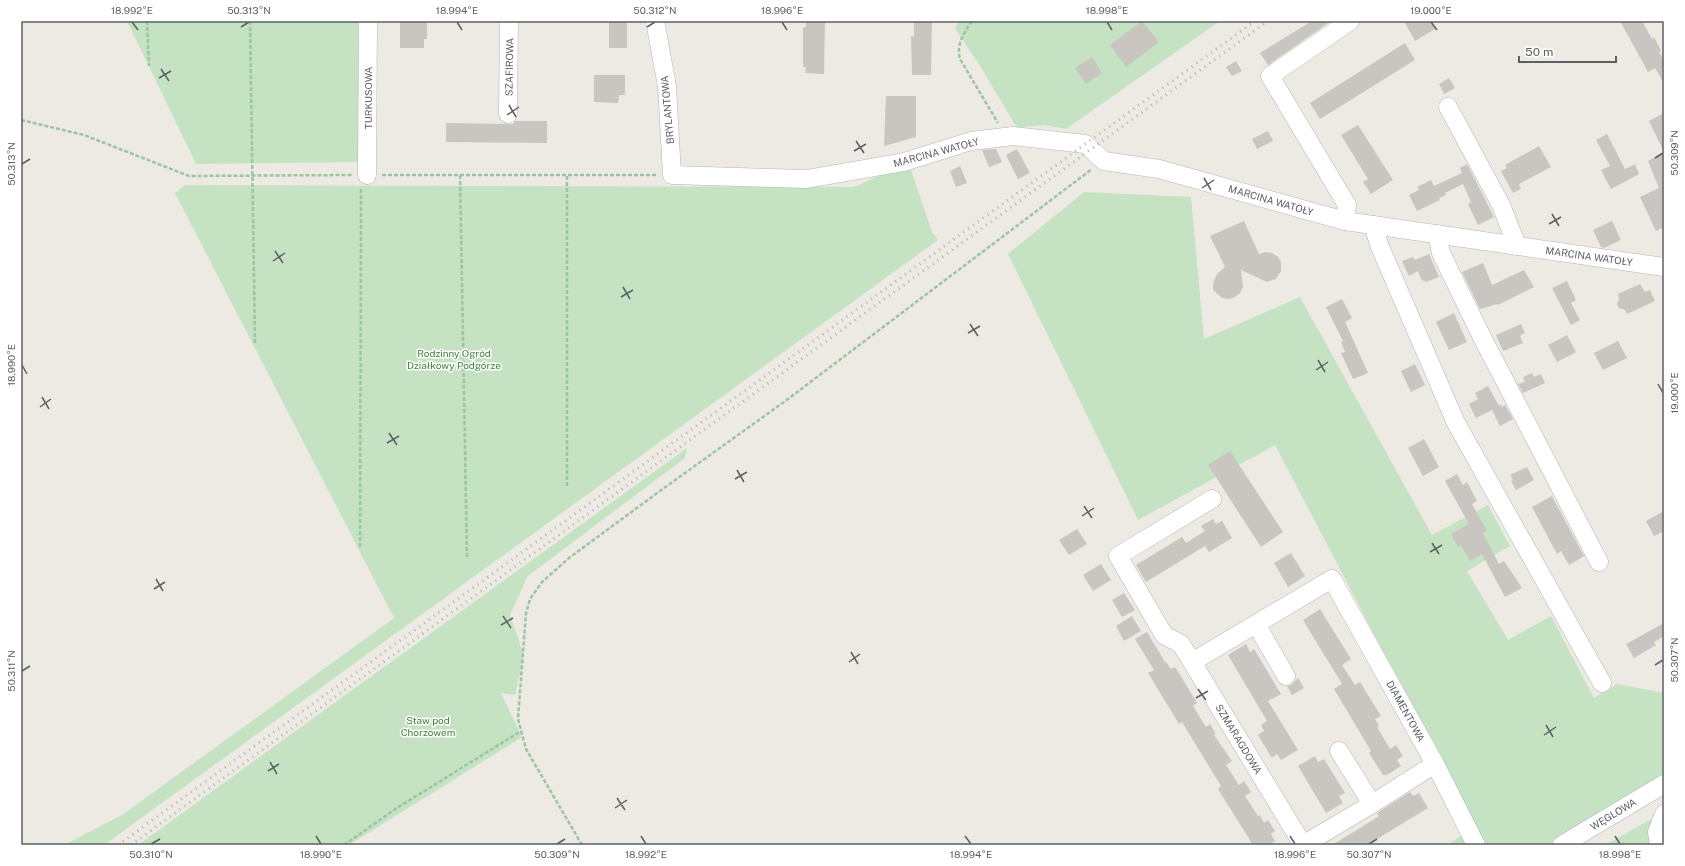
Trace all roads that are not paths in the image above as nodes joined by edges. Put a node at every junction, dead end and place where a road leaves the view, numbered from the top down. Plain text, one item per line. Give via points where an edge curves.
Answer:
1 (368, 21) edge
2 (509, 21) edge
3 (655, 21) edge
4 (1350, 21) edge
5 (1448, 107) dead end
6 (508, 114) dead end
7 (364, 175) road end
8 (672, 176) joint
9 (1345, 221) junction
10 (1373, 225) junction
11 (1437, 234) junction
12 (1517, 246) junction
13 (1664, 267) edge
14 (1212, 499) dead end
15 (1599, 562) dead end
16 (1256, 624) junction
17 (1192, 662) junction
18 (1286, 676) dead end
19 (1602, 683) dead end
20 (1339, 751) dead end
21 (1434, 764) junction
22 (1664, 784) edge
23 (1372, 804) junction
24 (1664, 814) edge
25 (1303, 845) edge
26 (1476, 845) edge
27 (1562, 845) edge
28 (1659, 845) edge

1 - 7 street, TURKUSOWA
2 - 6 street, SZAFIROWA
3 - 8 street, BRYLANTOWA via 667,86
4 - 9 street via 1270,76 1347,205
5 - 12 street via 1501,205
8 - 9 street, MARCINA WATOŁY via 807,179 904,162 971,141 1013,136 1085,144 1104,161 1159,169
9 - 10 street, MARCINA WATOŁY
10 - 11 street, MARCINA WATOŁY
10 - 19 street via 1380,247 1456,423
11 - 12 street, MARCINA WATOŁY
11 - 15 street via 1441,253
12 - 13 street, MARCINA WATOŁY
14 - 17 street, SZMARAGDOWA via 1118,556 1164,635 1181,644
16 - 17 street
16 - 18 street
16 - 21 street, DIAMENTOWA via 1332,579
17 - 25 street, SZMARAGDOWA
20 - 23 street
21 - 23 street
21 - 26 street, DIAMENTOWA
22 - 27 street, WĘGLOWA
23 - 25 street
24 - 28 street via 1656,832

